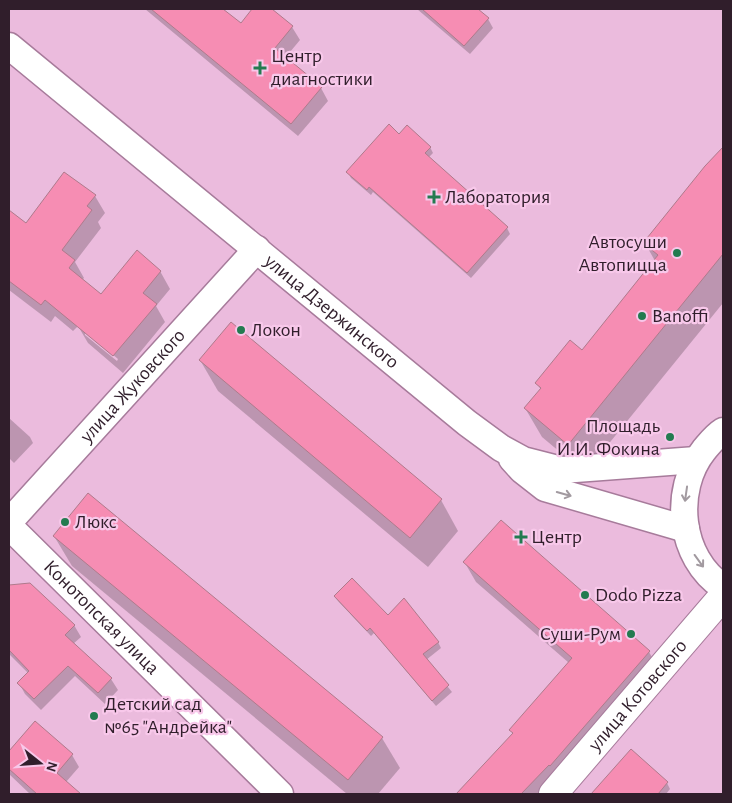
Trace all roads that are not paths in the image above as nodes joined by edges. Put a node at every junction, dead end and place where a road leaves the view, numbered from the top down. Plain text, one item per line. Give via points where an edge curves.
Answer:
1 (9, 46) edge
2 (257, 249) junction
3 (723, 432) edge
4 (515, 459) junction
5 (696, 460) junction
6 (9, 524) edge
7 (686, 529) junction
8 (723, 587) edge
9 (723, 596) edge
10 (280, 794) edge
11 (553, 794) edge

1 - 2 street, улица Дзержинского
2 - 4 street, улица Дзержинского
2 - 6 street, улица Жуковского
3 - 5 street
4 - 5 street, улица Дзержинского via 562,470
4 -> 7 street via 545,488
5 -> 7 street via 685,491
6 - 10 street, Конотопская улица
7 -> 8 street via 694,555
9 - 11 street, улица Котовского

